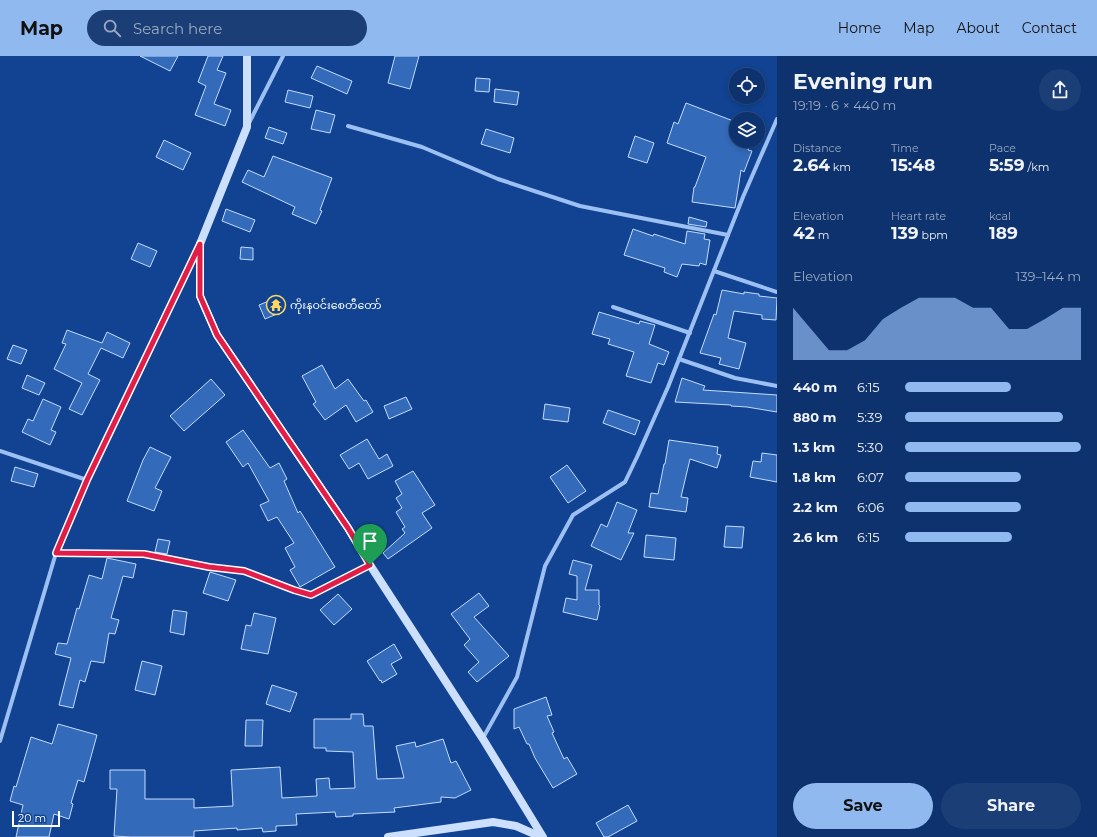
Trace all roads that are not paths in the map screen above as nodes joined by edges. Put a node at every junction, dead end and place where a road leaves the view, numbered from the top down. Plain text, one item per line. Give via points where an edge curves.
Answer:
1 (247, 56) edge
2 (284, 56) edge
3 (777, 119) edge
4 (348, 126) dead end
5 (247, 127) junction
6 (728, 236) junction
7 (200, 244) junction
8 (714, 271) junction
9 (777, 292) edge
10 (613, 307) dead end
11 (690, 332) junction
12 (679, 360) junction
13 (777, 386) edge
14 (0, 451) edge
15 (87, 480) junction
16 (56, 553) junction
17 (370, 565) junction
18 (483, 739) junction
19 (0, 741) edge
20 (388, 837) edge
21 (542, 837) edge

1 - 5 main road
2 - 5 street
3 - 6 street
4 - 6 street via 422,147 498,179 580,206
5 - 7 main road
6 - 8 street
7 - 15 street
7 - 17 main road via 200,296 217,335 348,528
8 - 9 street
8 - 11 street
10 - 11 street
11 - 12 street
12 - 13 street via 735,378
12 - 18 street via 625,482 573,515 545,566 517,677
14 - 15 street
15 - 16 street
16 - 17 street via 144,554 244,571 311,595
16 - 19 street
17 - 18 main road
18 - 21 main road
20 - 21 main road via 493,822 516,826

